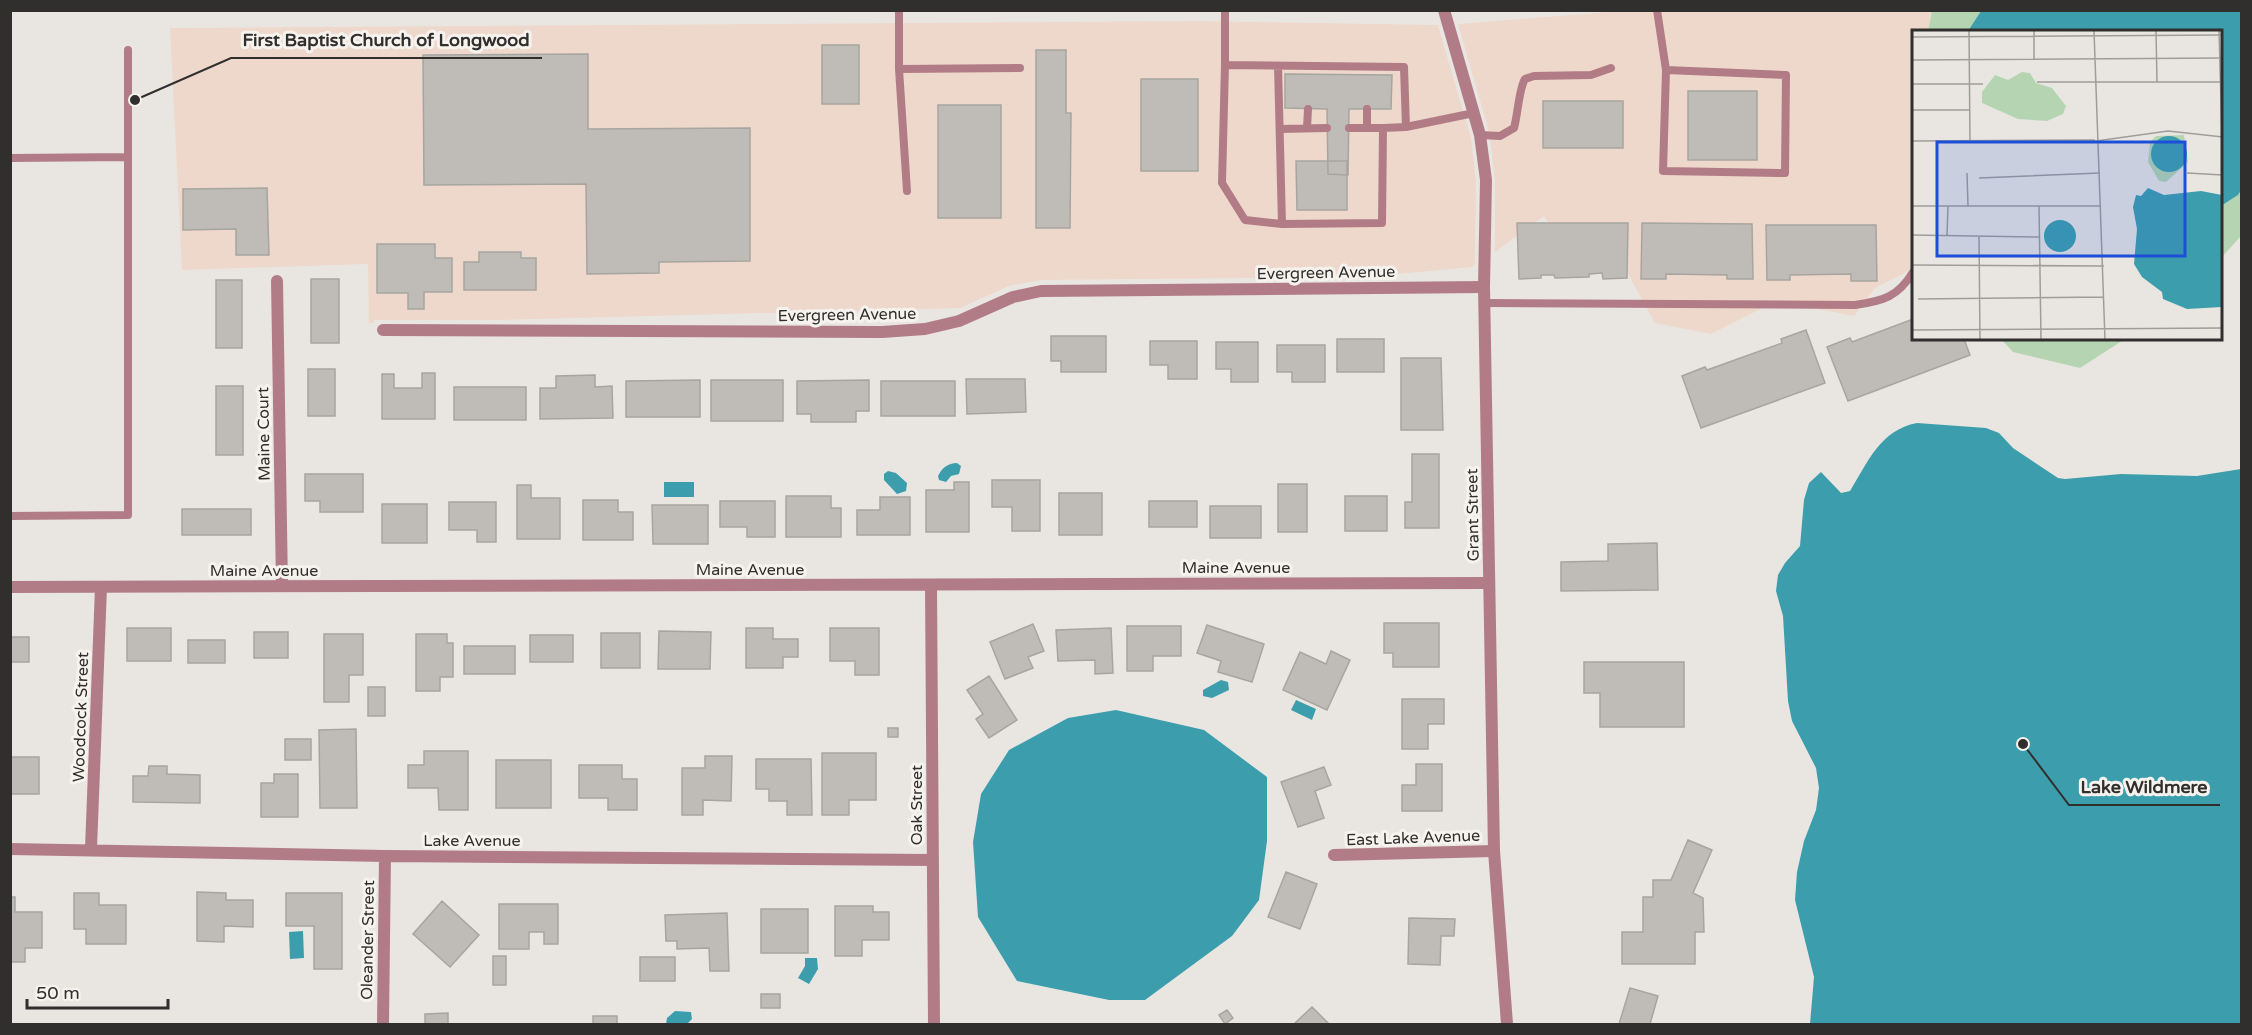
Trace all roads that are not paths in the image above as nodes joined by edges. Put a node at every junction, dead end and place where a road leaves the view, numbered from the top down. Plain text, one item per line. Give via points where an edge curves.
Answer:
1 (899, 10) edge
2 (1225, 10) edge
3 (1444, 10) edge
4 (1657, 10) edge
5 (128, 50) dead end
6 (1225, 65) junction
7 (1278, 66) junction
8 (1020, 68) dead end
9 (1611, 68) dead end
10 (899, 69) junction
11 (1666, 70) junction
12 (1308, 108) dead end
13 (1367, 109) dead end
14 (1474, 114) junction
15 (1406, 127) junction
16 (1307, 128) junction
17 (1327, 128) dead end
18 (1349, 128) dead end
19 (1367, 128) junction
20 (1383, 128) junction
21 (1280, 129) junction
22 (1480, 135) junction
23 (10, 158) edge
24 (128, 158) junction
25 (907, 190) dead end
26 (1282, 224) junction
27 (1912, 274) edge
28 (277, 281) dead end
29 (1485, 287) junction
30 (1485, 303) junction
31 (383, 330) dead end
32 (10, 516) edge
33 (1490, 583) junction
34 (931, 585) junction
35 (282, 586) junction
36 (10, 587) edge
37 (100, 587) junction
38 (10, 849) edge
39 (92, 849) junction
40 (1494, 851) junction
41 (1334, 855) dead end
42 (385, 856) junction
43 (933, 860) junction
44 (383, 1024) edge
45 (934, 1024) edge
46 (1507, 1024) edge

1 - 10 lane
2 - 6 lane
3 - 14 street, Grant Street
4 - 11 lane
5 - 24 lane
6 - 7 lane
6 - 26 lane via 1222,183 1245,220
7 - 15 lane via 1310,70 1404,67
7 - 21 lane
8 - 10 lane
9 - 22 lane via 1591,75 1525,79 1514,128 1500,136
10 - 25 lane
11 - 11 lane via 1663,171 1785,173 1786,75
12 - 16 lane
13 - 19 lane
14 - 15 lane
14 - 22 street, Grant Street
15 - 20 lane
16 - 17 lane
16 - 21 lane
18 - 19 lane
19 - 20 lane
20 - 26 lane via 1382,223
21 - 26 lane
22 - 29 street, Grant Street via 1486,180
23 - 24 lane
24 - 32 lane via 128,515
27 - 30 lane via 1893,295 1855,305
28 - 35 street, Maine Court
29 - 30 street, Grant Street
29 - 31 street, Evergreen Avenue via 1041,291 1013,297 959,321 925,329 882,332
30 - 33 street, Grant Street
33 - 34 street, Maine Avenue
33 - 40 street, Grant Street
34 - 35 street, Maine Avenue
34 - 43 street, Oak Street
35 - 37 street, Maine Avenue
36 - 37 street, Maine Avenue
37 - 39 street, Woodcock Street
38 - 39 street, Lake Avenue
39 - 42 street, Lake Avenue
40 - 41 street, East Lake Avenue
40 - 46 street, Grant Street
42 - 43 street, Lake Avenue
42 - 44 street, Oleander Street
43 - 45 street, Oak Street

